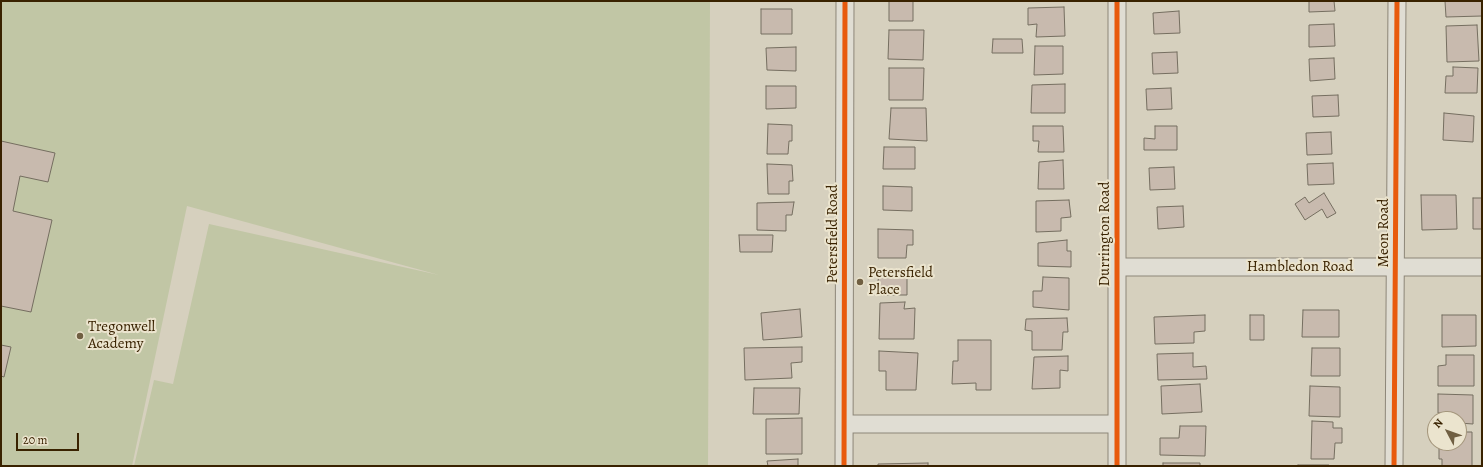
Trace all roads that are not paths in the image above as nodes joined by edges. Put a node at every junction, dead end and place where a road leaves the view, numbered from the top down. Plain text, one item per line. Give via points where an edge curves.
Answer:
1 (845, 1) edge
2 (1117, 1) edge
3 (1397, 1) edge
4 (1482, 266) edge
5 (1118, 267) junction
6 (1396, 267) junction
7 (844, 424) junction
8 (1117, 424) junction
9 (844, 466) edge
10 (1117, 466) edge
11 (1394, 466) edge

1 - 7 street, Petersfield Road
2 - 5 street, Durrington Road
3 - 6 street, Meon Road
4 - 6 street, Hambledon Road
5 - 6 street, Hambledon Road
5 - 8 street, Durrington Road
6 - 11 street, Meon Road
7 - 8 street
7 - 9 street, Petersfield Road
8 - 10 street, Durrington Road

